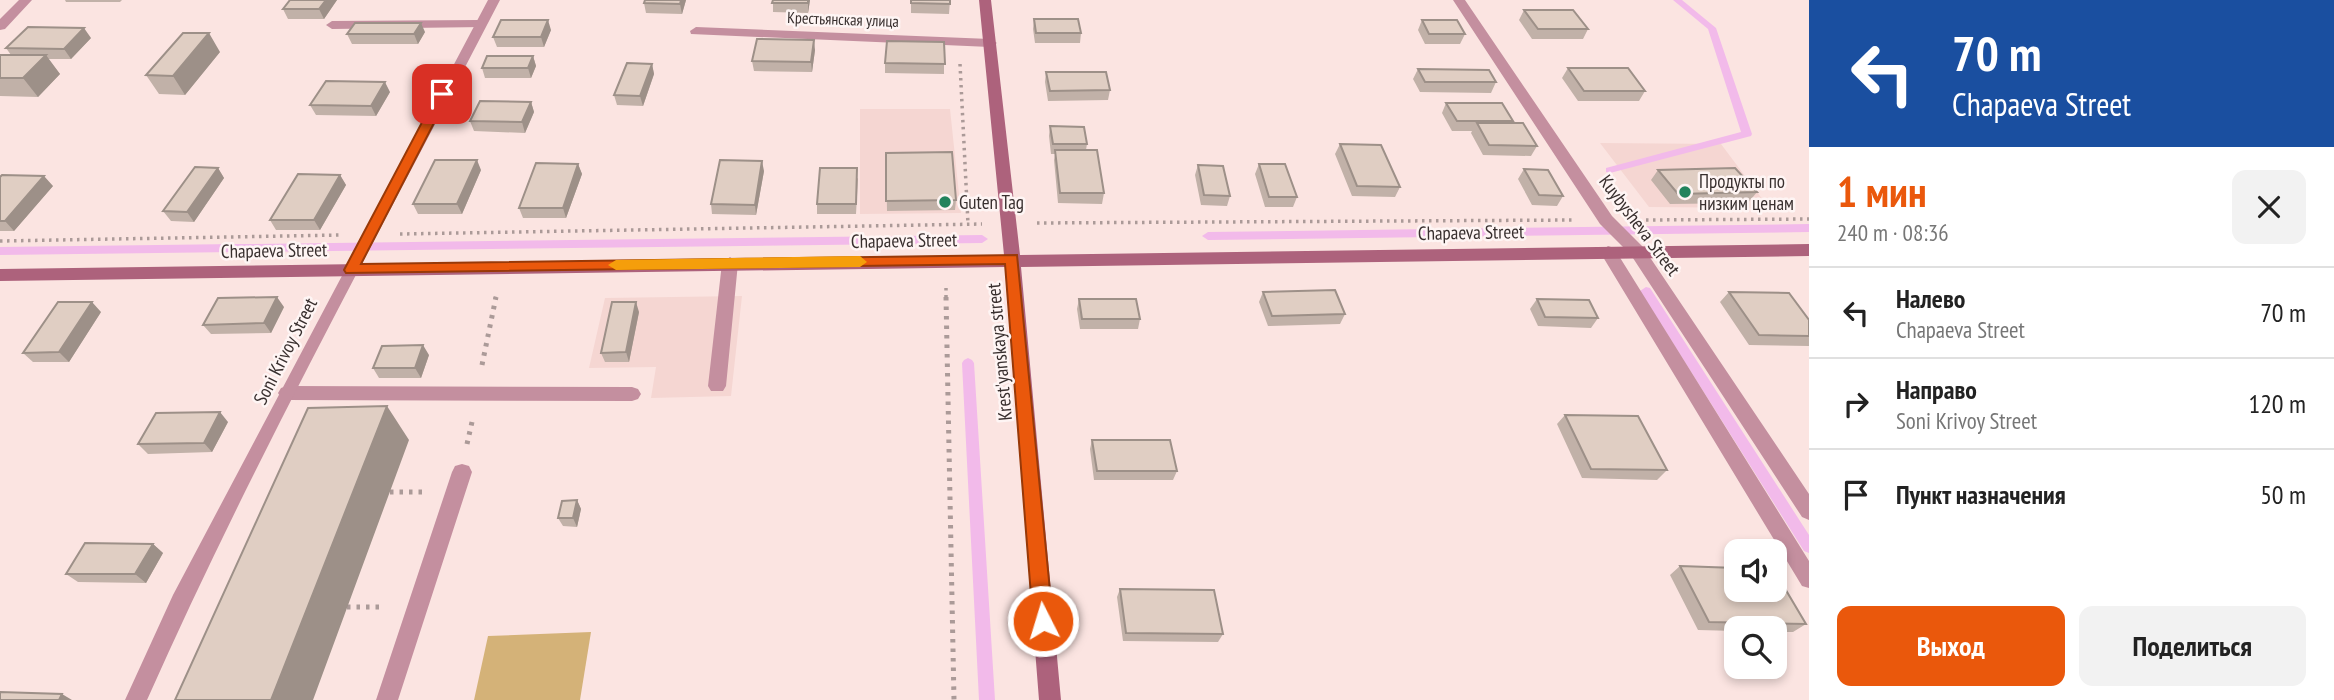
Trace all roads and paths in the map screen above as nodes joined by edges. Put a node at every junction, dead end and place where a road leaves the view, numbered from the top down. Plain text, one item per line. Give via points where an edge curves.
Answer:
1 (26, 0) edge
2 (494, 0) edge
3 (985, 0) edge
4 (1459, 0) edge
5 (479, 24) junction
6 (332, 25) dead end
7 (0, 26) edge
8 (696, 31) dead end
9 (959, 41) junction
10 (990, 43) junction
11 (1809, 219) edge
12 (1606, 220) junction
13 (1008, 223) junction
14 (943, 224) junction
15 (968, 224) junction
16 (369, 235) junction
17 (0, 241) edge
18 (1809, 250) edge
19 (1637, 251) junction
20 (1608, 252) junction
21 (1012, 259) junction
22 (944, 261) junction
23 (730, 263) junction
24 (351, 270) junction
25 (0, 275) edge
26 (717, 386) dead end
27 (287, 393) junction
28 (632, 394) dead end
29 (462, 472) dead end
30 (1809, 511) edge
31 (1809, 579) edge
32 (136, 700) edge
33 (387, 700) edge
34 (954, 700) edge
35 (1050, 700) edge

1 - 7 street
2 - 5 street, Soni Krivoy Street
3 - 10 street, Krest'yanskaya street
4 - 12 street, Kuybysheva Street
5 - 6 street
5 - 16 street, Soni Krivoy Street
8 - 9 street, Крестьянская улица
9 - 10 street, Крестьянская улица
9 - 15 path
10 - 13 street, Krest'yanskaya street
11 - 12 path
12 - 13 path
12 - 19 street, Kuybysheva Street
13 - 15 path
13 - 21 street, Krest'yanskaya street
14 - 15 path
14 - 16 path
14 - 22 path
16 - 17 path
16 - 24 street, Soni Krivoy Street
18 - 19 street, Chapaeva Street
19 - 20 street, Chapaeva Street
19 - 30 street, Kuybysheva Street
20 - 21 street, Chapaeva Street
20 - 31 street
21 - 22 street, Chapaeva Street
21 - 35 street, Krest'yanskaya street
22 - 23 street, Chapaeva Street
22 - 34 path
23 - 24 street, Chapaeva Street
23 - 26 street
24 - 25 street, Chapaeva Street
24 - 27 street, Soni Krivoy Street
27 - 28 street
27 - 32 street, Soni Krivoy Street via 180,602
29 - 33 street

